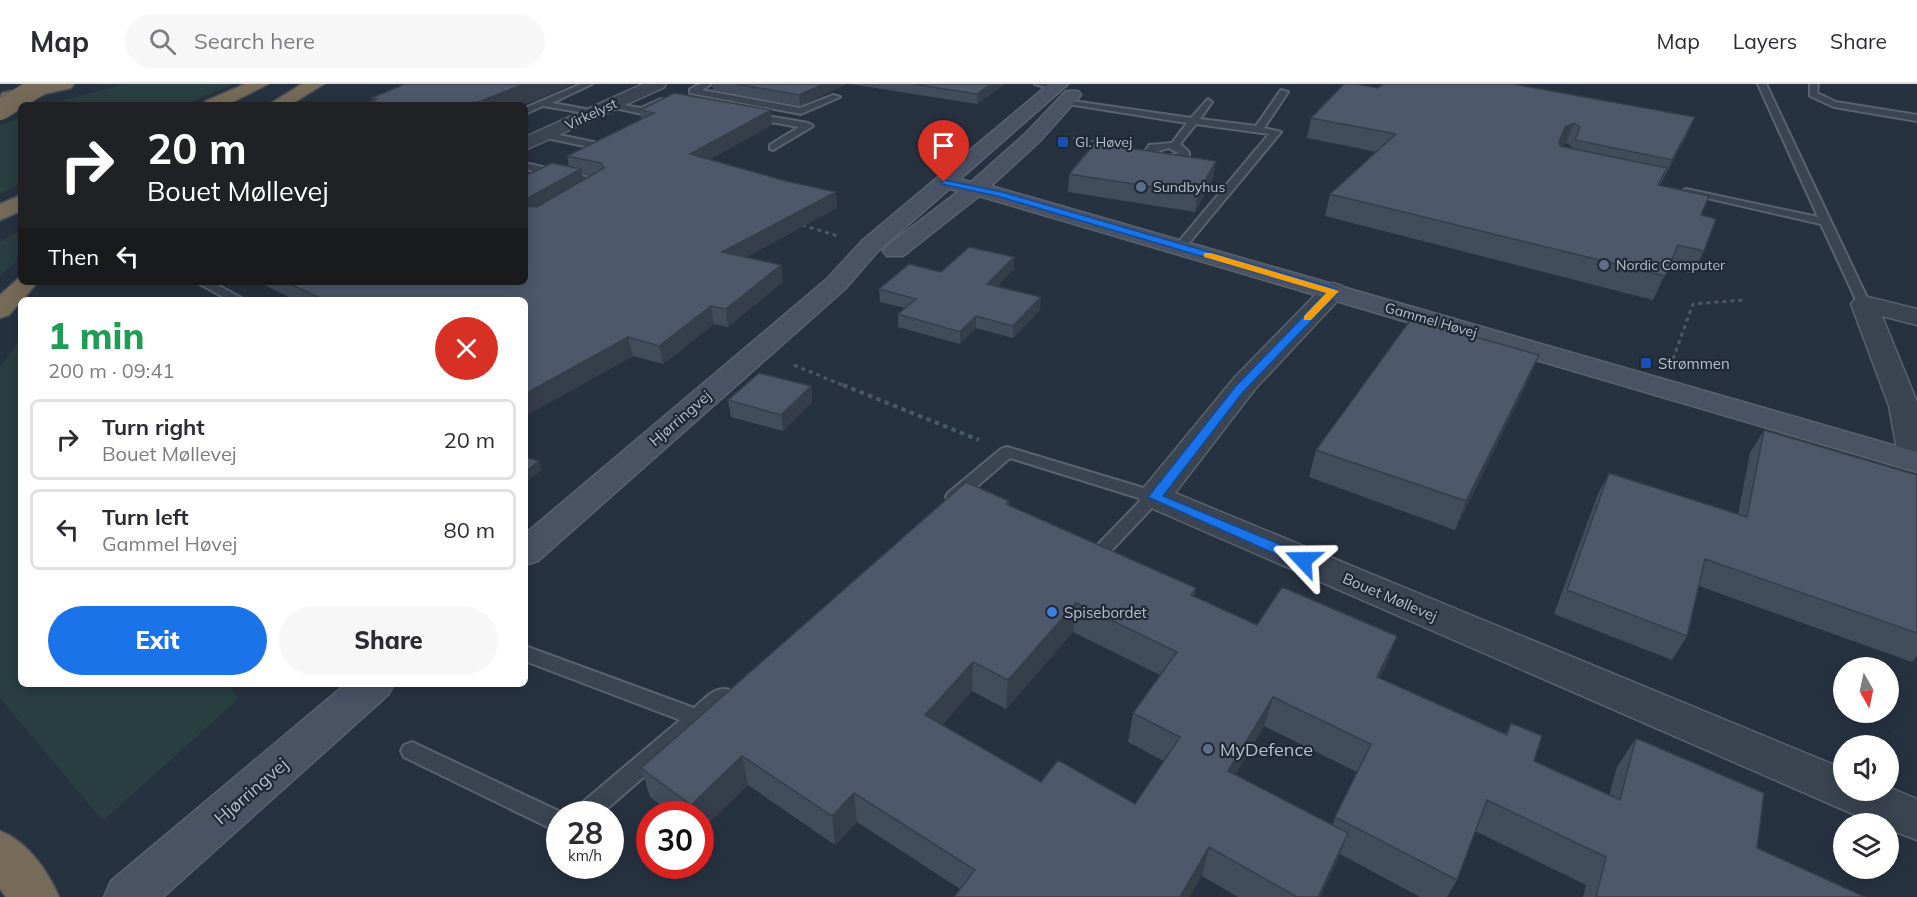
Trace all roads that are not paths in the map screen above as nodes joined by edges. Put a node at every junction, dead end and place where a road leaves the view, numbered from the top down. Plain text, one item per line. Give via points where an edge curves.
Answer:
1 (42, 84) edge
2 (65, 84) edge
3 (259, 84) edge
4 (315, 84) edge
5 (566, 84) edge
6 (657, 84) edge
7 (707, 84) edge
8 (1082, 84) edge
9 (1762, 84) edge
10 (1814, 84) edge
11 (585, 85) edge
12 (1055, 89) edge
13 (1284, 92) dead end
14 (836, 97) dead end
15 (0, 99) edge
16 (219, 102) edge
17 (282, 102) edge
18 (675, 102) edge
19 (1208, 102) dead end
20 (543, 104) junction
21 (602, 109) junction
22 (0, 110) edge
23 (528, 110) edge
24 (741, 114) edge
25 (1917, 118) edge
26 (1193, 121) junction
27 (1258, 130) junction
28 (545, 135) junction
29 (528, 143) edge
30 (773, 147) dead end
31 (608, 148) edge
32 (1149, 150) edge
33 (528, 167) edge
34 (944, 182) junction
35 (976, 189) junction
36 (1672, 189) edge
37 (582, 193) edge
38 (18, 204) edge
39 (0, 213) edge
40 (1826, 222) junction
41 (1180, 247) junction
42 (836, 284) junction
43 (23, 285) edge
44 (208, 285) edge
45 (1333, 291) junction
46 (233, 297) edge
47 (1864, 304) junction
48 (0, 310) edge
49 (1917, 317) edge
50 (1916, 461) edge
51 (1154, 497) junction
52 (936, 512) edge
53 (528, 550) edge
54 (1090, 563) edge
55 (528, 654) edge
56 (371, 687) edge
57 (733, 687) edge
58 (698, 718) junction
59 (412, 751) dead end
60 (1833, 785) edge
61 (600, 801) edge
62 (1871, 801) edge
63 (546, 816) edge
64 (1917, 820) edge
65 (1, 853) edge
66 (35, 897) edge
67 (128, 897) edge

1 - 22 highway, bridge
2 - 15 highway
3 - 16 highway
4 - 17 highway
5 - 11 lane
6 - 21 street, Virkelyst
7 - 14 lane via 693,91 801,111
8 - 12 main road, Hjørringvej
9 - 40 lane
10 - 25 lane via 1813,94 1834,104
11 - 20 lane
12 - 26 lane
12 - 34 main road, Hjørringvej
12 - 35 main road, Hjørringvej
13 - 27 lane
18 - 21 lane via 664,100 642,111
19 - 26 lane
20 - 21 lane
20 - 23 lane
21 - 28 street, Virkelyst
24 - 30 lane via 807,126
26 - 27 lane
26 - 32 lane via 1174,146 1185,154 1179,158 1161,158 1151,155
27 - 41 lane via 1276,132
28 - 29 street, Virkelyst
28 - 31 lane
33 - 37 lane via 600,183
34 - 35 main road, Gammel Høvej
34 - 42 main road, Hjørringvej via 870,246
35 - 41 main road, Gammel Høvej
35 - 42 main road, Hjørringvej via 894,252
36 - 40 lane
38 - 39 highway
40 - 47 lane
41 - 45 main road, Gammel Høvej
42 - 53 main road, Hjørringvej
43 - 48 highway
44 - 46 lane
45 - 50 main road, Gammel Høvej
45 - 51 street via 1239,390
47 - 49 street
47 - 50 street via 1904,406
51 - 52 lane via 1007,452
51 - 54 lane
51 - 60 street, Bouet Møllevej
55 - 58 lane
56 - 67 main road, Hjørringvej
57 - 58 lane
58 - 61 lane
59 - 63 lane
62 - 64 street, Bouet Møllevej
65 - 66 highway

